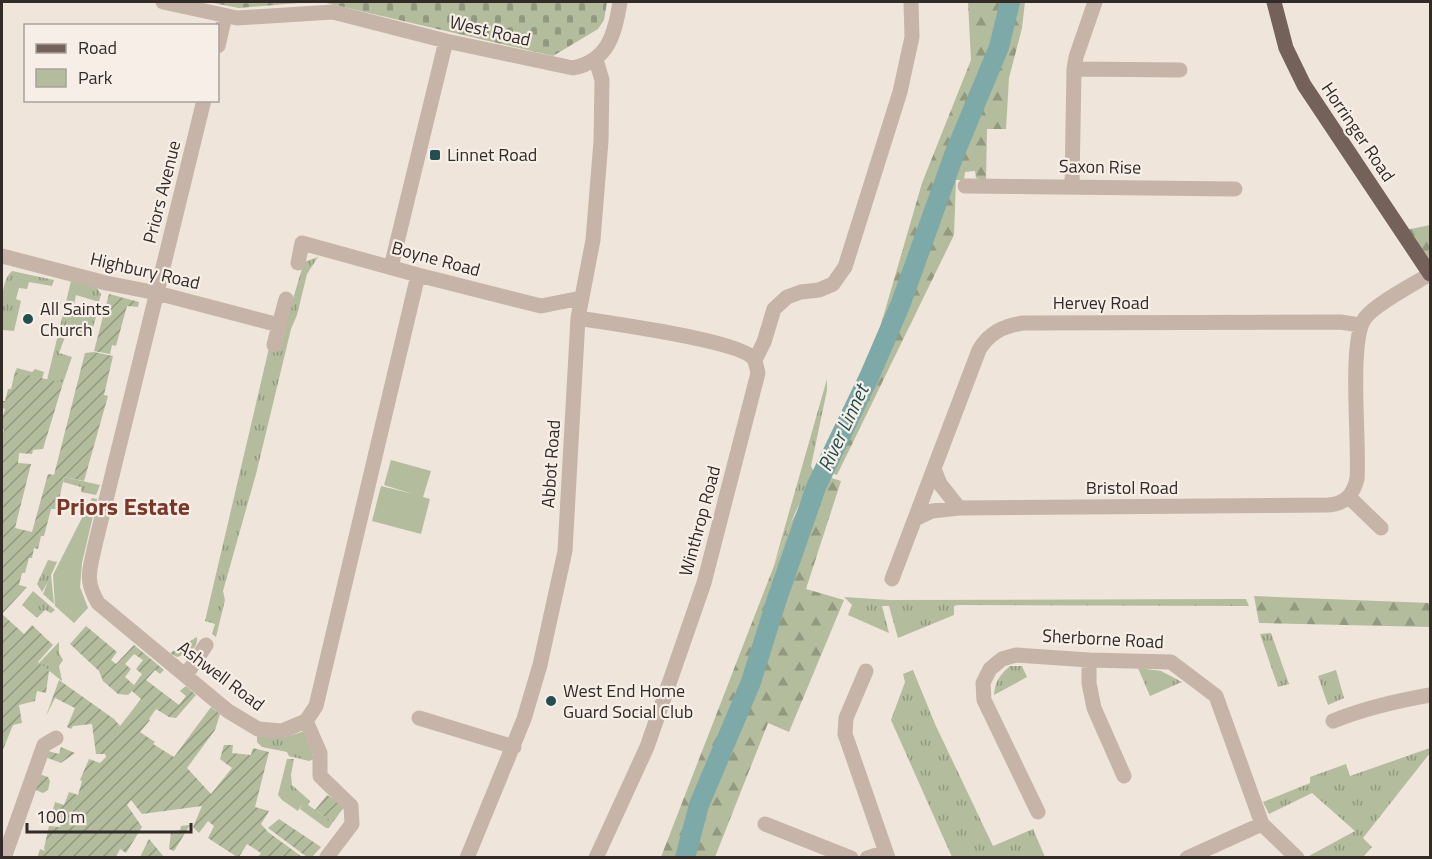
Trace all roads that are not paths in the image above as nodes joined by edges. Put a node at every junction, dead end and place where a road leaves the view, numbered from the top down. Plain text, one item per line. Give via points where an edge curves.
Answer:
1 (163, 2) edge
2 (620, 2) edge
3 (911, 2) edge
4 (1095, 2) edge
5 (1274, 2) edge
6 (225, 16) junction
7 (446, 41) junction
8 (219, 42) edge
9 (596, 60) junction
10 (1074, 69) junction
11 (1180, 70) dead end
12 (204, 102) edge
13 (965, 186) dead end
14 (1072, 186) junction
15 (1235, 189) dead end
16 (2, 256) edge
17 (298, 262) dead end
18 (391, 267) junction
19 (1430, 274) edge
20 (418, 275) junction
21 (157, 293) junction
22 (581, 298) junction
23 (286, 299) dead end
24 (578, 318) junction
25 (279, 325) junction
26 (1360, 325) junction
27 (274, 345) dead end
28 (755, 360) junction
29 (934, 469) junction
30 (1349, 497) junction
31 (958, 508) junction
32 (915, 519) junction
33 (1381, 528) dead end
34 (892, 579) dead end
35 (206, 645) dead end
36 (1089, 660) junction
37 (866, 671) dead end
38 (186, 675) junction
39 (1431, 695) edge
40 (419, 718) dead end
41 (306, 721) junction
42 (1333, 721) dead end
43 (56, 738) dead end
44 (514, 747) junction
45 (1124, 776) dead end
46 (1038, 812) dead end
47 (765, 824) dead end
48 (1262, 824) junction
49 (886, 855) edge
50 (327, 857) edge
51 (469, 857) edge
52 (4, 858) edge
53 (596, 858) edge
54 (851, 858) edge
55 (867, 858) edge
56 (1186, 858) edge
57 (1297, 858) edge

1 - 6 street, West Road
2 - 9 street via 606,47
3 - 28 street via 912,37 900,92 845,267 833,284 787,297 774,309
4 - 10 street
5 - 19 main road, Horringer Road via 1286,48 1304,85
6 - 7 street, West Road via 333,12
6 - 8 street
7 - 9 street, West Road via 573,68
7 - 18 street
9 - 22 street, Abbot Road via 602,80 601,141 593,240
10 - 11 street
10 - 14 street
12 - 21 street, Priors Avenue
13 - 14 street, Saxon Rise
14 - 15 street, Saxon Rise
16 - 21 street, Highbury Road
17 - 18 street, Boyne Road via 302,243
18 - 20 street, Boyne Road
19 - 26 street via 1375,308
20 - 22 street, Boyne Road via 541,306
20 - 41 street via 316,706
21 - 25 street, Highbury Road
21 - 38 street, Ashwell Road via 89,575 90,590 98,603
22 - 24 street, Abbot Road
23 - 25 street
24 - 28 street via 713,341
24 - 44 street, Abbot Road via 565,551 540,665
25 - 27 street
26 - 29 street, Hervey Road via 1011,325 988,337 979,350
26 - 30 street via 1356,347 1357,474
28 - 53 street, Winthrop Road via 758,373 704,583 646,747
29 - 31 street
29 - 32 street, Hervey Road
30 - 31 street, Bristol Road via 1328,505
30 - 33 street
31 - 32 street, Bristol Road
32 - 34 street, Hervey Road
35 - 38 street
36 - 45 street via 1094,708
36 - 46 street, Sherborne Road via 1016,655 1002,659 990,669 983,683 984,700
36 - 48 street, Sherborne Road via 1171,662 1216,696
37 - 49 street via 851,701 845,734
38 - 41 street, Ashwell Road via 228,711 258,729 282,731
39 - 42 street via 1393,701
40 - 44 street
41 - 50 street via 320,753 321,776 351,806 352,824
43 - 52 street via 44,745
44 - 51 street, Abbot Road
47 - 54 street
48 - 56 street
48 - 57 street, Sherborne Road
49 - 55 street

